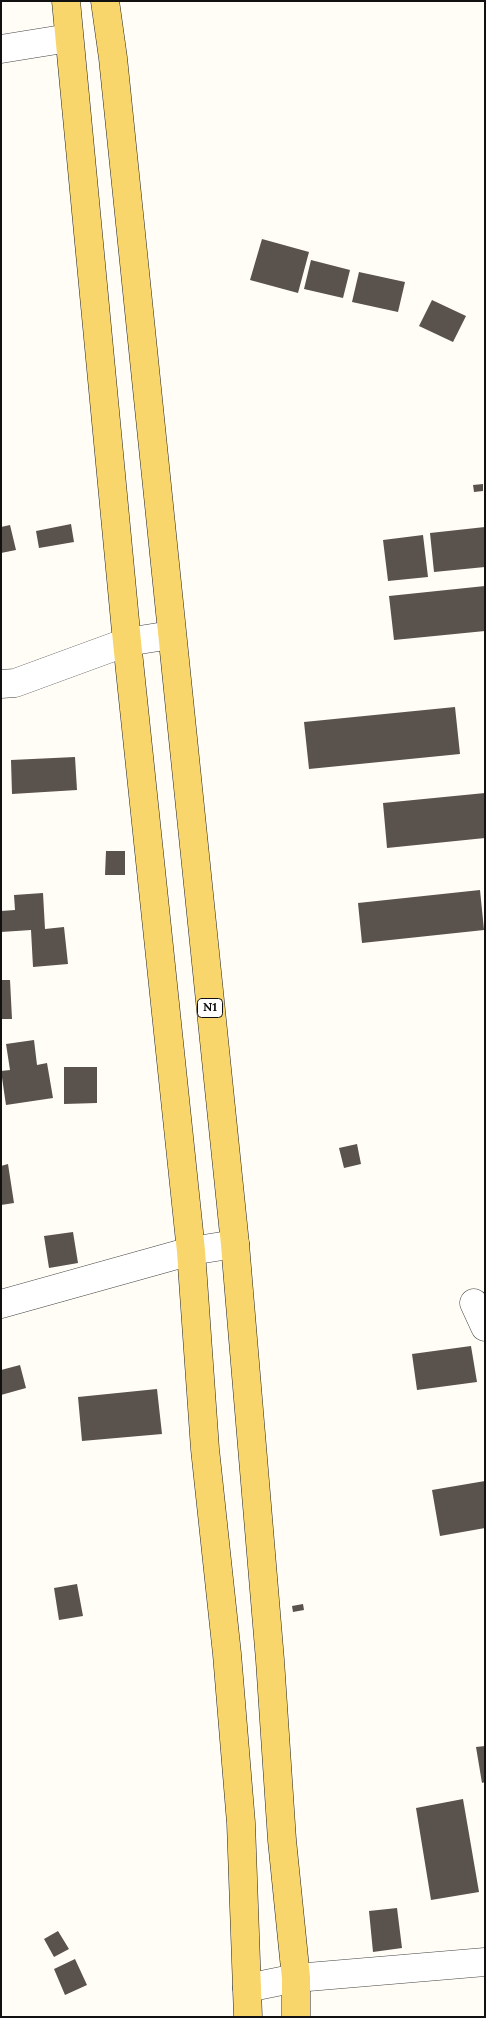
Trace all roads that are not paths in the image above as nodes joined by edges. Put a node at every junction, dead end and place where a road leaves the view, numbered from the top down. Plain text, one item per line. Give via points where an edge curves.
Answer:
1 (66, 1) edge
2 (105, 1) edge
3 (69, 38) junction
4 (1, 49) edge
5 (171, 635) junction
6 (127, 642) junction
7 (6, 681) edge
8 (235, 1244) junction
9 (191, 1251) junction
10 (1, 1304) edge
11 (485, 1962) edge
12 (296, 1978) junction
13 (247, 1988) junction
14 (248, 2017) edge
15 (296, 2017) edge

1 - 3 main road
2 - 5 main road, N1
3 - 4 street
3 - 6 main road
5 - 6 street
5 - 8 main road, N1
6 - 7 street
6 - 9 main road
8 - 9 street
8 - 12 main road, N1 via 282,1840
9 - 10 street
9 - 13 main road via 205,1449 238,1793
11 - 12 street
12 - 13 street
12 - 15 main road, N1
13 - 14 main road

